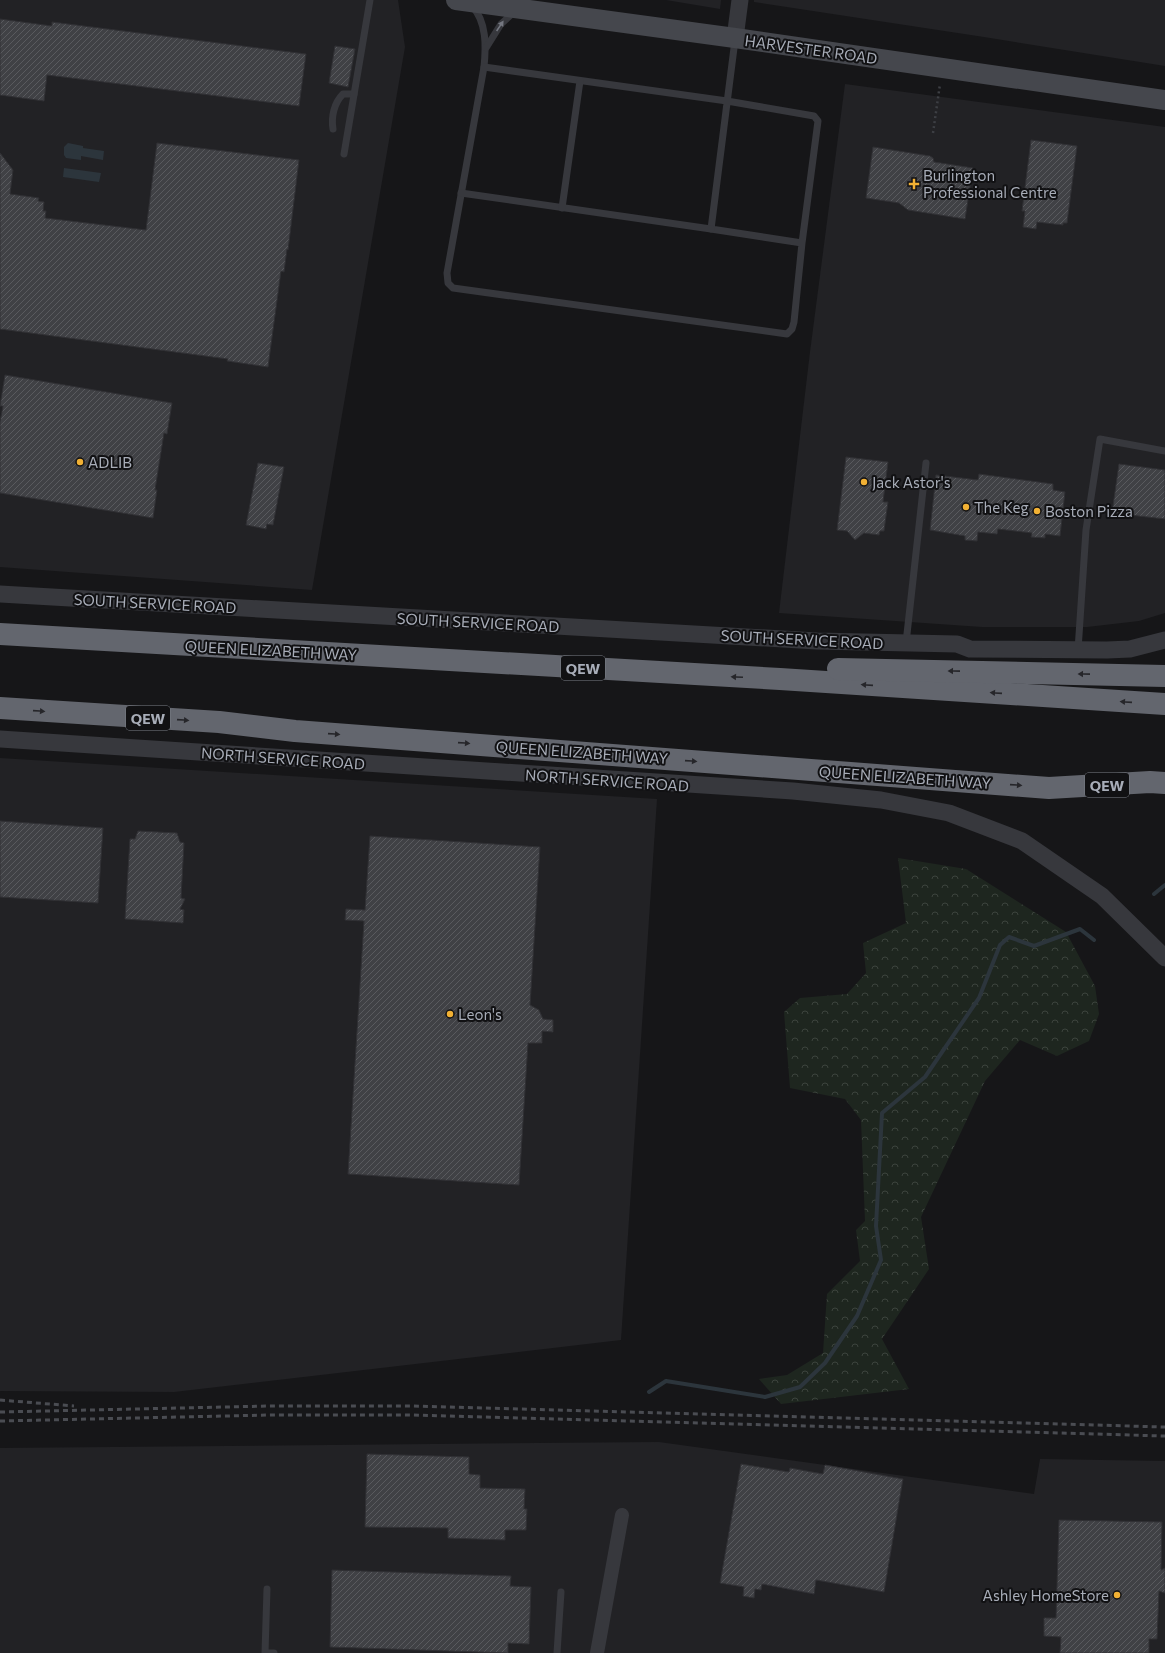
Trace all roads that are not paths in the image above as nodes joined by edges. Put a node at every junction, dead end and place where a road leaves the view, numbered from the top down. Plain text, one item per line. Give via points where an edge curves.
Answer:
1 (370, 0) edge
2 (740, 0) edge
3 (462, 1) edge
4 (518, 8) junction
5 (735, 38) junction
6 (486, 48) junction
7 (484, 67) junction
8 (580, 81) junction
9 (354, 94) junction
10 (1165, 100) edge
11 (727, 101) junction
12 (333, 129) dead end
13 (344, 154) dead end
14 (461, 193) junction
15 (562, 208) junction
16 (711, 228) junction
17 (802, 243) junction
18 (1165, 451) edge
19 (926, 463) dead end
20 (0, 594) edge
21 (1165, 629) edge
22 (0, 634) edge
23 (1165, 640) edge
24 (906, 643) junction
25 (1078, 645) junction
26 (1165, 676) edge
27 (780, 679) junction
28 (1165, 704) edge
29 (0, 708) edge
30 (0, 739) edge
31 (1165, 783) edge
32 (1049, 788) junction
33 (1165, 798) edge
34 (1165, 958) edge
35 (622, 1515) dead end
36 (267, 1589) dead end
37 (561, 1592) dead end
38 (274, 1653) edge
39 (557, 1653) edge
40 (597, 1653) edge

1 - 9 lane
2 - 5 street
3 - 4 main road, HARVESTER ROAD
3 - 6 lane via 475,10 480,19
4 - 5 main road, HARVESTER ROAD
6 -> 4 lane via 501,24
5 - 10 main road, HARVESTER ROAD
5 - 11 lane
6 - 7 lane
7 - 8 lane
7 - 14 lane
8 - 11 lane
8 - 15 lane
9 - 12 lane via 343,94 338,99 331,120
9 - 13 lane
11 - 16 lane
11 - 17 lane via 814,116 818,121
14 - 15 lane
14 - 17 lane via 447,273 448,283 452,288 786,334 792,329 794,322
15 - 16 lane
16 - 17 lane
18 - 25 lane via 1100,439 1086,530
19 - 24 lane
20 - 24 street, SOUTH SERVICE ROAD via 817,641
21 - 25 street, SOUTH SERVICE ROAD via 1133,637
27 -> 22 highway, QUEEN ELIZABETH WAY / QEW
23 - 25 street, SOUTH SERVICE ROAD via 1130,649
24 - 25 street, SOUTH SERVICE ROAD via 957,644 970,649
26 -> 27 highway via 838,669
28 -> 27 highway, QUEEN ELIZABETH WAY / QEW
29 -> 32 highway, QUEEN ELIZABETH WAY / QEW via 219,722 295,731
30 - 34 street, NORTH SERVICE ROAD via 881,800 949,813 1022,842 1102,896
31 - 32 highway, QUEEN ELIZABETH WAY / QEW
32 - 33 highway
35 - 40 street
36 - 38 lane via 265,1653
37 - 39 lane

